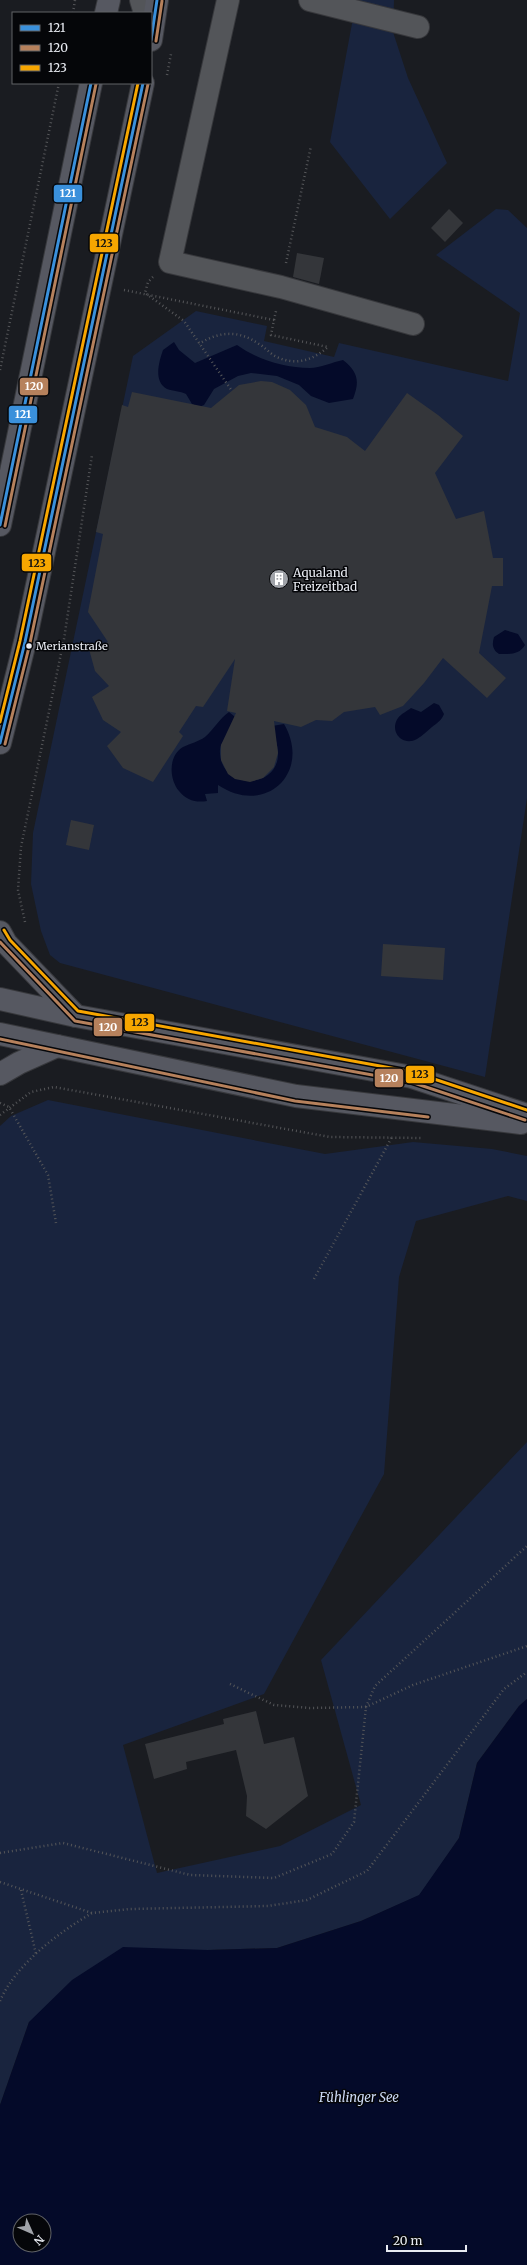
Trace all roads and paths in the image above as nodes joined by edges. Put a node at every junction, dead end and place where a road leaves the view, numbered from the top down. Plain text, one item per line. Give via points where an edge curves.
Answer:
1 (75, 0) edge
2 (109, 0) edge
3 (141, 0) edge
4 (157, 0) edge
5 (228, 0) edge
6 (310, 0) edge
7 (73, 12) edge
8 (106, 12) edge
9 (145, 12) edge
10 (418, 27) dead end
11 (152, 33) edge
12 (173, 47) dead end
13 (166, 78) dead end
14 (60, 84) edge
15 (91, 84) edge
16 (143, 84) edge
17 (311, 146) dead end
18 (170, 262) junction
19 (125, 282) dead end
20 (281, 287) junction
21 (123, 290) junction
22 (145, 293) junction
23 (122, 298) dead end
24 (274, 320) junction
25 (413, 324) dead end
26 (199, 344) junction
27 (0, 370) edge
28 (232, 391) dead end
29 (92, 454) dead end
30 (0, 525) edge
31 (0, 743) edge
32 (3, 938) edge
33 (0, 999) edge
34 (76, 1016) junction
35 (0, 1034) edge
36 (57, 1046) junction
37 (0, 1074) edge
38 (0, 1103) edge
39 (10, 1107) junction
40 (0, 1115) edge
41 (527, 1115) edge
42 (527, 1123) edge
43 (392, 1137) junction
44 (425, 1138) dead end
45 (56, 1222) dead end
46 (314, 1279) dead end
47 (527, 1546) edge
48 (527, 1646) edge
49 (527, 1672) edge
50 (230, 1684) dead end
51 (366, 1707) junction
52 (0, 1853) edge
53 (0, 1882) edge
54 (21, 1890) junction
55 (92, 1913) junction
56 (36, 1954) junction
57 (0, 2001) edge

1 - 7 path
2 - 8 main road
3 - 9 street
4 - 11 main road
5 - 18 street
6 - 10 street
12 - 13 path
14 - 27 path
15 - 30 main road
16 - 31 main road via 25,642
17 - 20 path
18 - 20 street
18 - 22 path via 148,282
19 - 21 path
20 - 24 path
20 - 25 street
21 - 22 path
21 - 23 path
22 - 24 path
22 - 26 path via 184,321
24 - 26 path via 271,335 328,347 316,357 300,362 276,357 258,343 237,333 212,335
26 - 28 path
29 - 32 path via 64,639 21,846 18,890 26,928
32 - 34 main road
33 - 34 main road
34 - 41 main road via 412,1077
35 - 36 main road
36 - 37 main road
36 - 42 main road via 296,1096
38 - 39 path
39 - 40 path
39 - 43 path via 30,1092 54,1087 330,1137
39 - 45 path via 48,1175
43 - 44 path
43 - 46 path
47 - 51 path via 375,1686
48 - 51 path via 413,1686
49 - 55 path via 504,1689 367,1871 307,1900 268,1906 130,1909
50 - 51 path via 274,1705 310,1708
51 - 52 path via 354,1822 332,1854 274,1878 190,1875 63,1843
53 - 54 path
54 - 55 path
54 - 56 path
55 - 56 path via 61,1932
56 - 57 path via 5,1989

